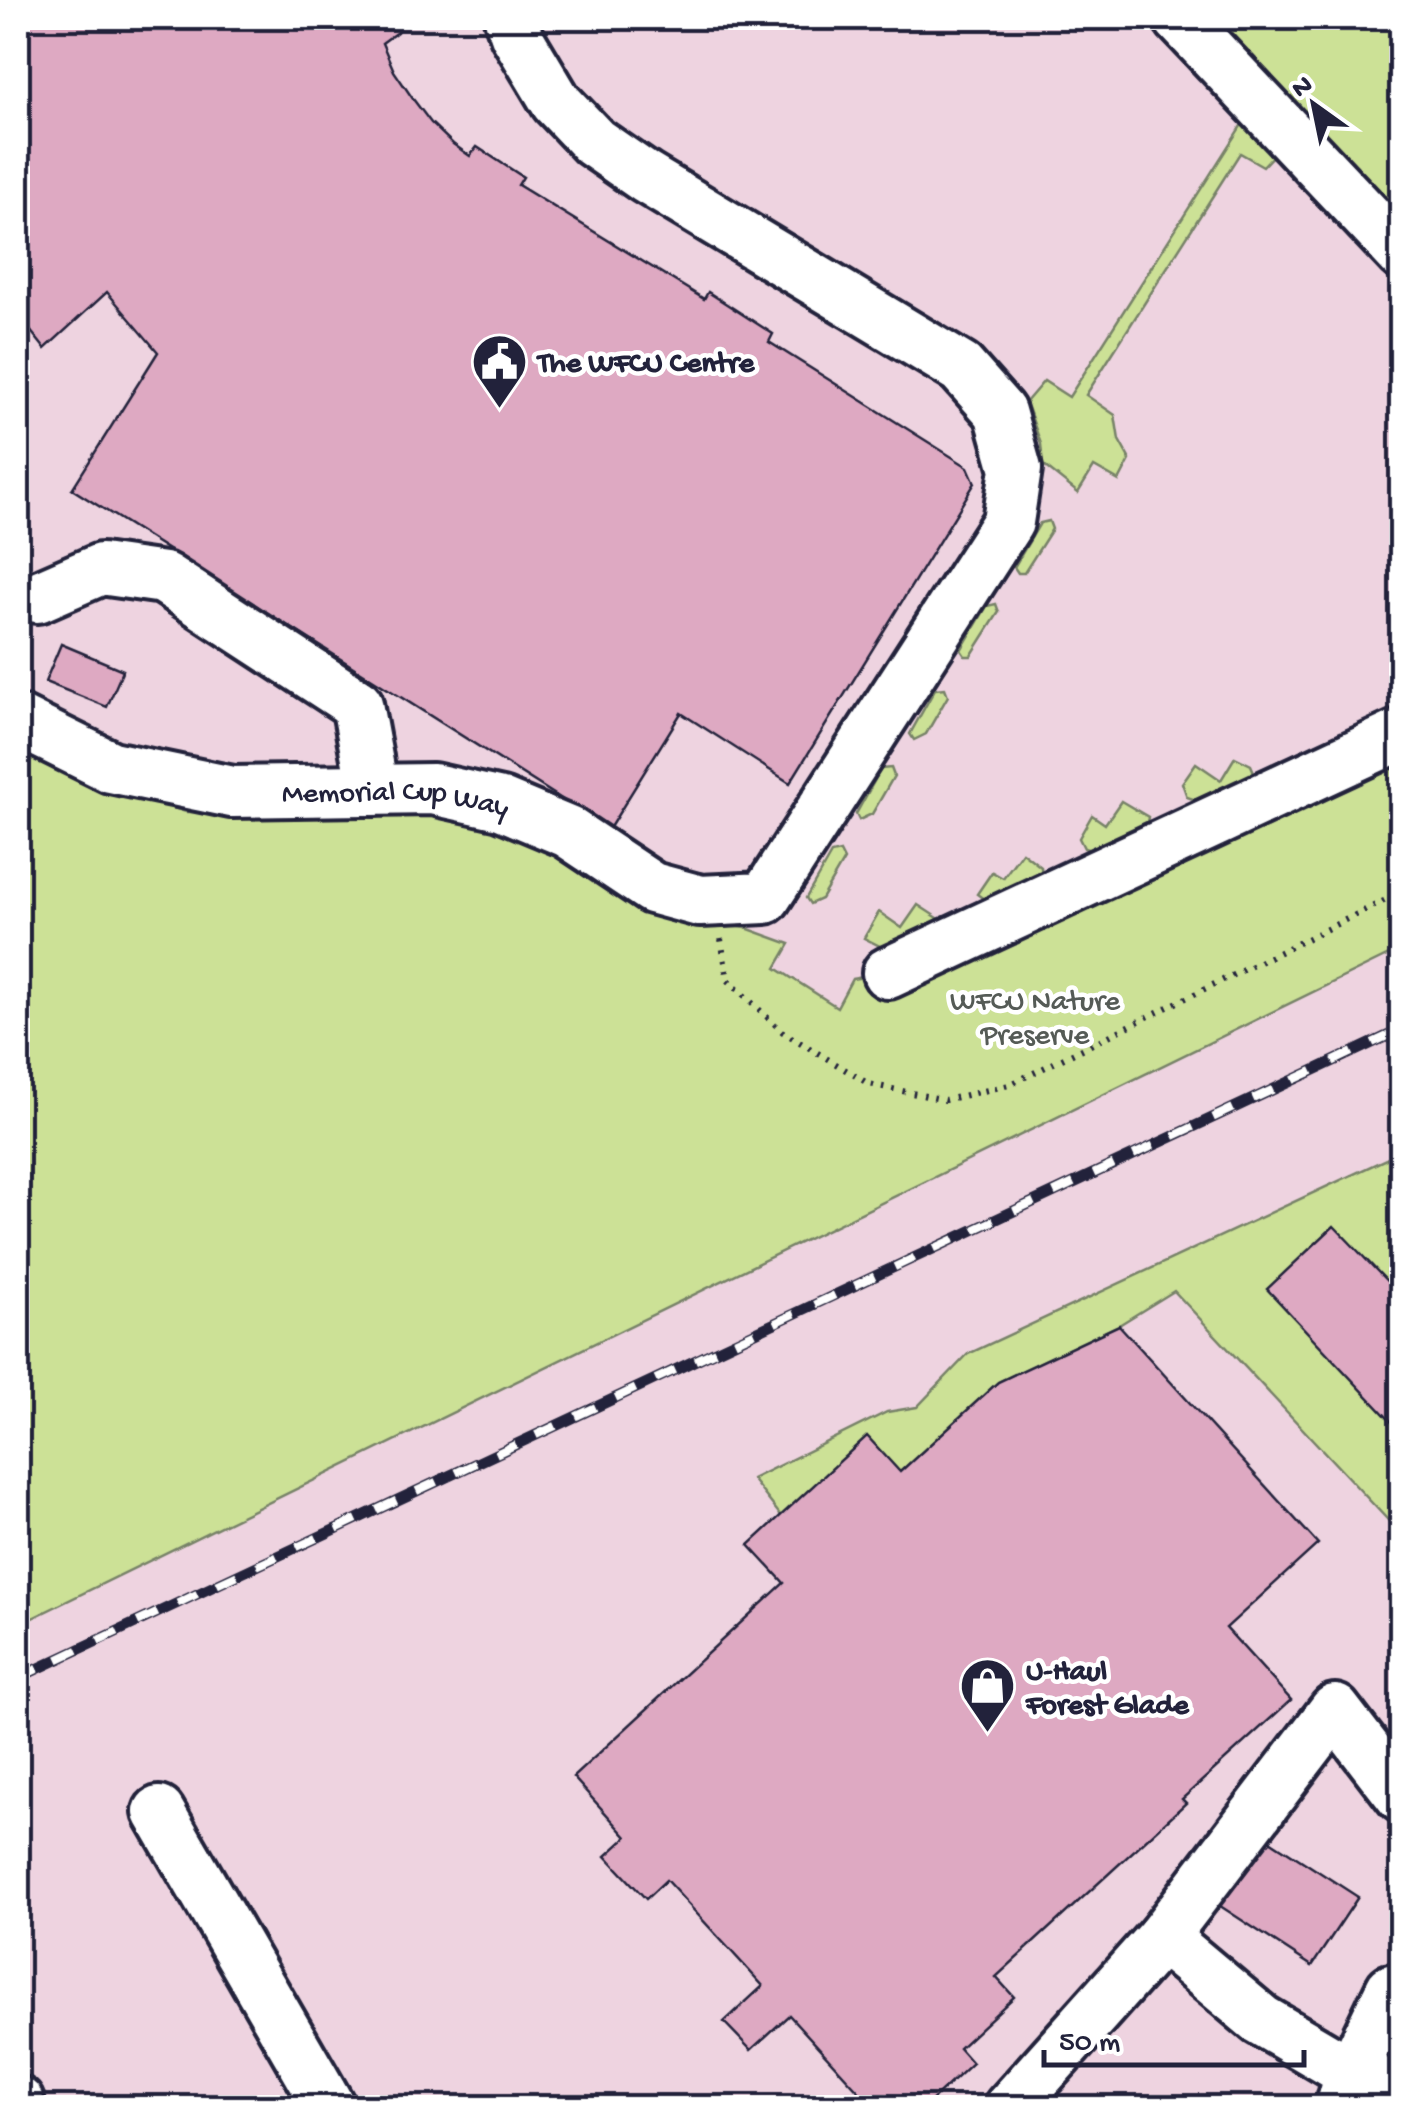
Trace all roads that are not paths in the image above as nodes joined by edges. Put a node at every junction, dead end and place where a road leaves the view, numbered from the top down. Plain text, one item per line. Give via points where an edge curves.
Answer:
1 (510, 18) edge
2 (1179, 18) edge
3 (1402, 254) edge
4 (37, 597) dead end
5 (18, 721) edge
6 (1402, 734) edge
7 (372, 790) junction
8 (888, 974) dead end
9 (1402, 1797) edge
10 (159, 1812) dead end
11 (1162, 1937) junction
12 (1392, 1990) dead end
13 (1401, 2088) edge
14 (1346, 2090) edge
15 (330, 2108) edge
16 (1008, 2108) edge
17 (1386, 2108) edge

1 - 7 street, Memorial Cup Way via 556,102 594,142 961,368 1000,412 1016,470 1008,522 764,898 700,901 652,888 568,832 501,804 434,789
2 - 3 street
4 - 7 street via 101,569 164,578 357,704
5 - 7 street, Memorial Cup Way via 111,767 232,792
6 - 8 street
9 - 11 street via 1334,1710
10 - 15 street
11 - 14 street
11 - 16 street
12 - 14 street
13 - 14 street
13 - 17 street

